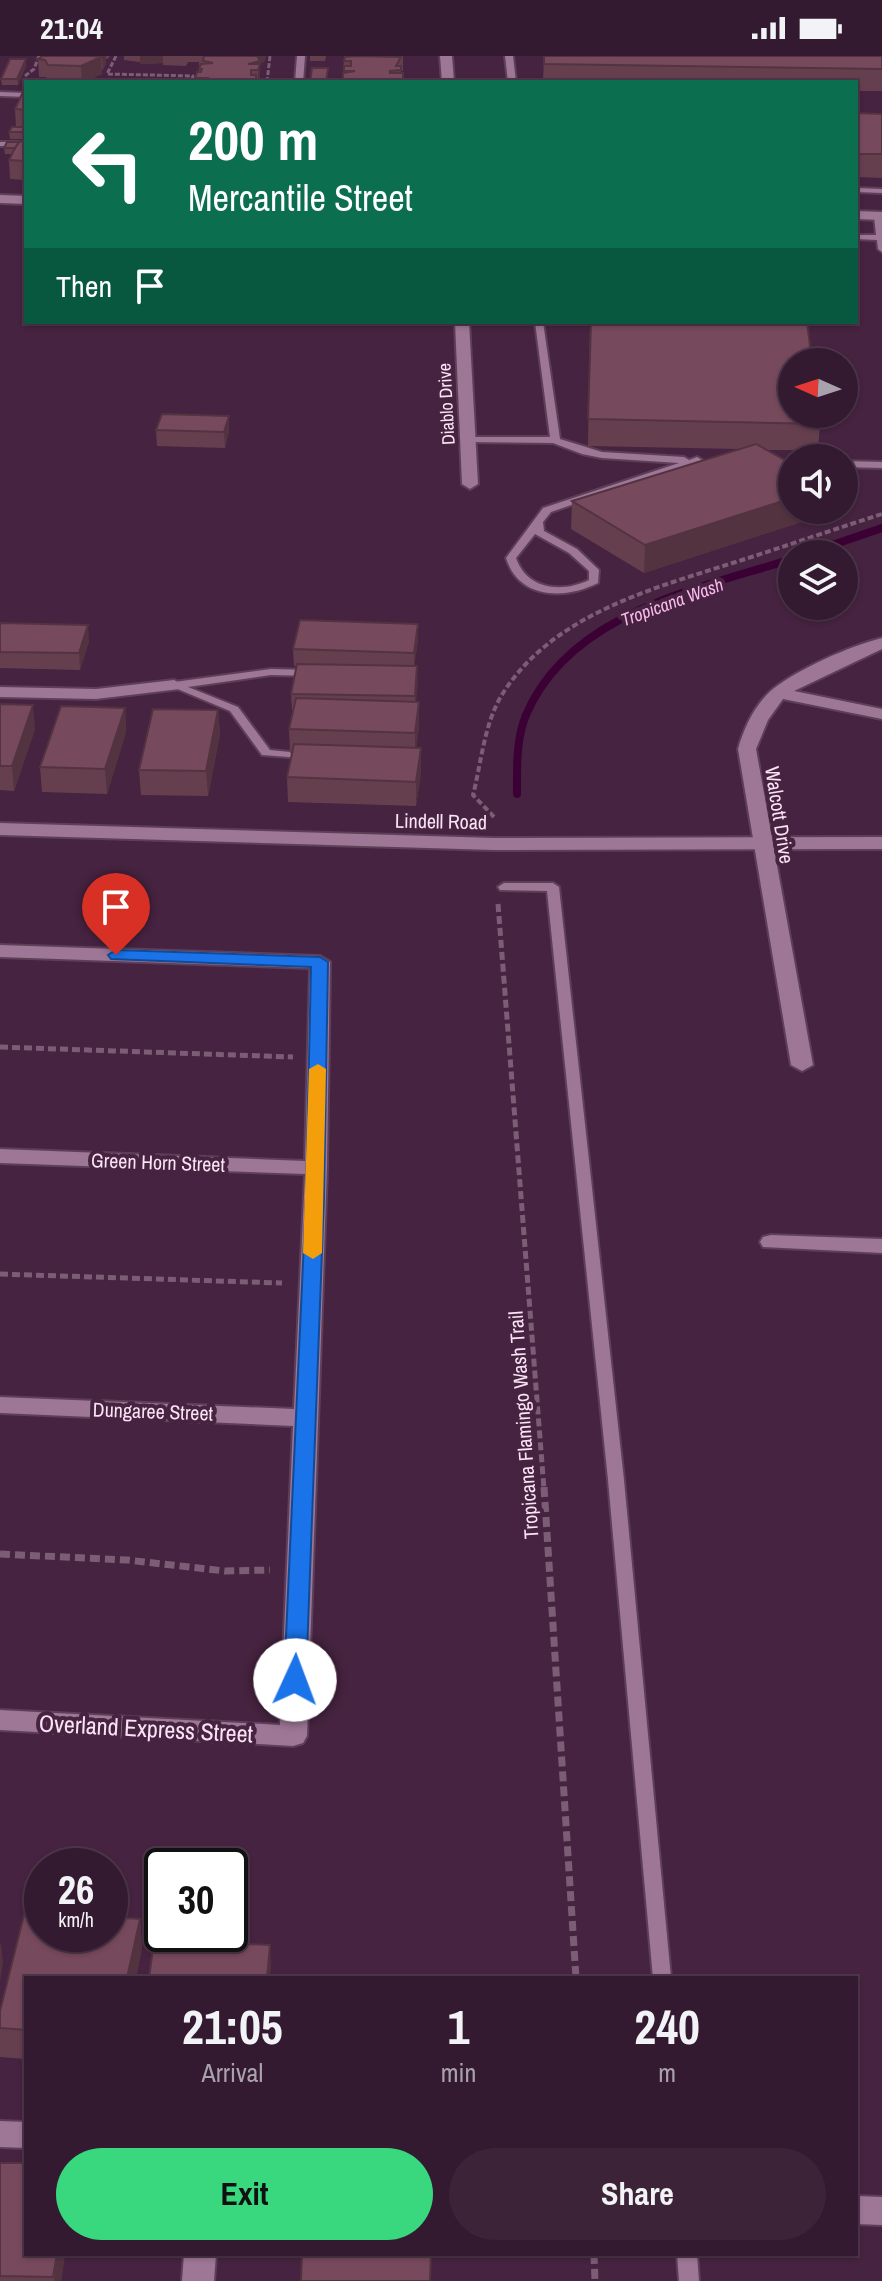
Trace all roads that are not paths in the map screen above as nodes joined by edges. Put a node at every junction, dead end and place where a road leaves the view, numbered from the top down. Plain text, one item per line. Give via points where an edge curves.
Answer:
1 (301, 56) edge
2 (446, 56) edge
3 (509, 56) edge
4 (299, 80) edge
5 (448, 80) edge
6 (512, 80) edge
7 (0, 94) edge
8 (24, 95) edge
9 (0, 144) edge
10 (24, 144) edge
11 (858, 190) edge
12 (882, 191) edge
13 (0, 199) edge
14 (24, 200) edge
15 (858, 215) edge
16 (880, 216) edge
17 (858, 237) edge
18 (881, 238) edge
19 (882, 249) edge
20 (462, 324) edge
21 (539, 324) edge
22 (468, 440) junction
23 (555, 440) junction
24 (697, 460) junction
25 (712, 460) edge
26 (858, 464) edge
27 (882, 465) edge
28 (470, 484) dead end
29 (537, 525) junction
30 (882, 643) edge
31 (333, 673) edge
32 (174, 685) junction
33 (0, 692) edge
34 (779, 693) junction
35 (882, 714) edge
36 (327, 758) edge
37 (0, 829) edge
38 (882, 843) edge
39 (762, 846) junction
40 (500, 893) road end
41 (0, 951) edge
42 (802, 1065) dead end
43 (0, 1156) edge
44 (316, 1168) junction
45 (771, 1242) dead end
46 (882, 1246) edge
47 (0, 1405) edge
48 (306, 1418) junction
49 (0, 1720) edge
50 (662, 1976) edge
51 (0, 2134) edge
52 (24, 2135) edge
53 (858, 2210) edge
54 (882, 2211) edge
55 (200, 2256) edge
56 (687, 2256) edge
57 (198, 2281) edge
58 (689, 2281) edge

1 - 4 lane
2 - 5 street
3 - 6 lane
7 - 8 lane
9 - 10 lane
11 - 12 lane
13 - 14 street
15 - 16 street
16 - 18 lane
17 - 18 lane
18 - 19 lane
20 - 22 street, Diablo Drive
21 - 23 lane
22 - 23 lane
22 - 28 street, Diablo Drive
23 - 24 lane via 577,452 608,458
24 - 25 lane
24 - 29 lane via 554,505
26 - 27 lane
29 - 29 lane via 543,535 589,564 594,581 565,590 520,578 511,558
30 - 34 street, Walcott Drive
31 - 32 lane via 271,672
32 - 33 street via 96,694
32 - 36 lane via 234,709 266,753
34 - 35 street
34 - 39 street, Walcott Drive via 752,730 747,749
37 - 39 street, Lindell Road
38 - 39 street, Lindell Road
39 - 42 street, Walcott Drive
40 - 50 lane via 553,887
41 - 44 street via 320,962
43 - 44 street, Green Horn Street
44 - 48 street
45 - 46 street
47 - 48 street, Dungaree Street
48 - 49 street, Overland Express Street via 293,1736
51 - 52 street
53 - 54 street
55 - 57 street
56 - 58 lane

